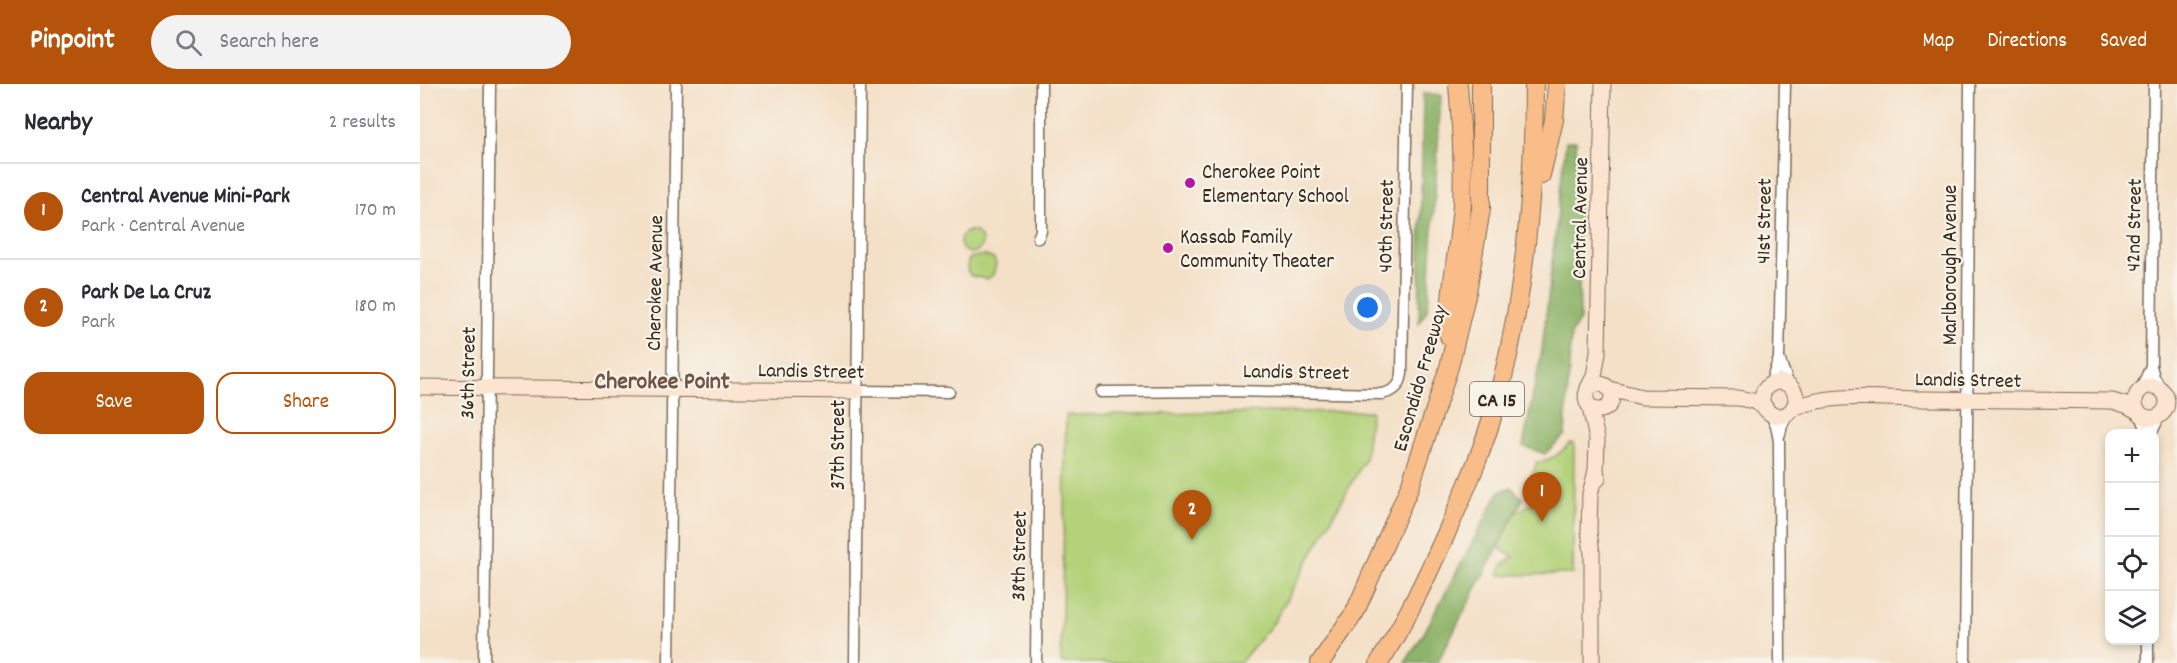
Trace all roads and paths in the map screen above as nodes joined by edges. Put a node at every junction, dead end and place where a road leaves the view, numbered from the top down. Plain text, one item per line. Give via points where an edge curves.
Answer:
1 (490, 84) edge
2 (676, 84) edge
3 (860, 84) edge
4 (1041, 84) edge
5 (1407, 84) edge
6 (1458, 84) edge
7 (1481, 84) edge
8 (1534, 84) edge
9 (1557, 84) edge
10 (1603, 84) edge
11 (1785, 84) edge
12 (1970, 84) edge
13 (2154, 84) edge
14 (1038, 238) dead end
15 (1525, 250) junction
16 (1598, 354) junction
17 (1779, 359) junction
18 (2151, 366) junction
19 (1449, 367) junction
20 (420, 387) edge
21 (1768, 387) junction
22 (1791, 387) junction
23 (487, 388) junction
24 (1588, 388) junction
25 (1608, 388) junction
26 (672, 390) junction
27 (2140, 390) junction
28 (857, 391) junction
29 (949, 392) dead end
30 (1101, 392) dead end
31 (2167, 393) edge
32 (1382, 394) joint
33 (1642, 398) junction
34 (1738, 398) junction
35 (1825, 399) junction
36 (1967, 400) junction
37 (2112, 401) junction
38 (1601, 408) junction
39 (1768, 410) junction
40 (1791, 410) junction
41 (2167, 410) edge
42 (2139, 413) junction
43 (2147, 429) edge
44 (2153, 429) edge
45 (1779, 441) junction
46 (1038, 450) dead end
47 (2148, 645) edge
48 (484, 663) edge
49 (669, 663) edge
50 (855, 663) edge
51 (1036, 663) edge
52 (1320, 663) edge
53 (1379, 663) edge
54 (1592, 663) edge
55 (1780, 663) edge
56 (1965, 663) edge
57 (2148, 663) edge

1 - 23 street, 36th Street
2 - 26 street, Cherokee Avenue
3 - 28 street, 37th Street
4 - 14 street
5 - 32 street, 40th Street via 1402,374 1396,388
6 - 19 highway via 1462,204 1449,304
7 - 19 highway, Escondido Freeway / CA 15 via 1481,209
8 - 15 highway, CA 15 via 1534,155
9 - 15 highway via 1554,120
10 - 16 street, Central Avenue
11 - 17 street, 41st Street
12 - 36 street, Marlborough Avenue
13 - 18 street, 42nd Street
15 - 53 highway, CA 15 via 1511,341 1495,407 1473,471 1428,573
16 - 24 street, Central Avenue
16 - 25 street, Central Avenue
17 - 21 street, 41st Street
17 - 22 street, 41st Street
18 - 27 street, 42nd Street
18 - 31 street, 42nd Street via 2154,377
19 - 52 highway, Escondido Freeway / CA 15 via 1406,497 1355,612
20 - 23 street, Landis Street
21 - 22 street via 1779,382
21 - 34 street
21 - 39 street via 1763,399
22 - 35 street, Landis Street
22 - 40 street via 1796,399
23 - 26 street, Landis Street
23 - 48 street, 36th Street
24 - 25 street via 1598,384
24 - 38 street via 1586,401
25 - 33 street
25 - 38 street via 1612,398
26 - 28 street, Landis Street
26 - 49 street, Cherokee Avenue
27 - 31 street via 2151,386
27 - 37 street, Landis Street
27 - 42 street via 2135,402
28 - 29 street, Landis Street
28 - 50 street, 37th Street
30 - 32 street, Landis Street
31 - 41 street
33 - 34 street
33 - 38 street
34 - 39 street
35 - 36 street, Landis Street
35 - 40 street, Landis Street
36 - 37 street, Landis Street
36 - 56 street, Marlborough Avenue
37 - 42 street, Landis Street
38 - 54 street via 1596,471 1599,508 1592,553
39 - 40 street via 1780,415
39 - 45 street
40 - 45 street
41 - 42 street via 2151,418
41 - 44 street
42 - 43 street
45 - 55 street
46 - 51 street, 38th Street
47 - 57 street

